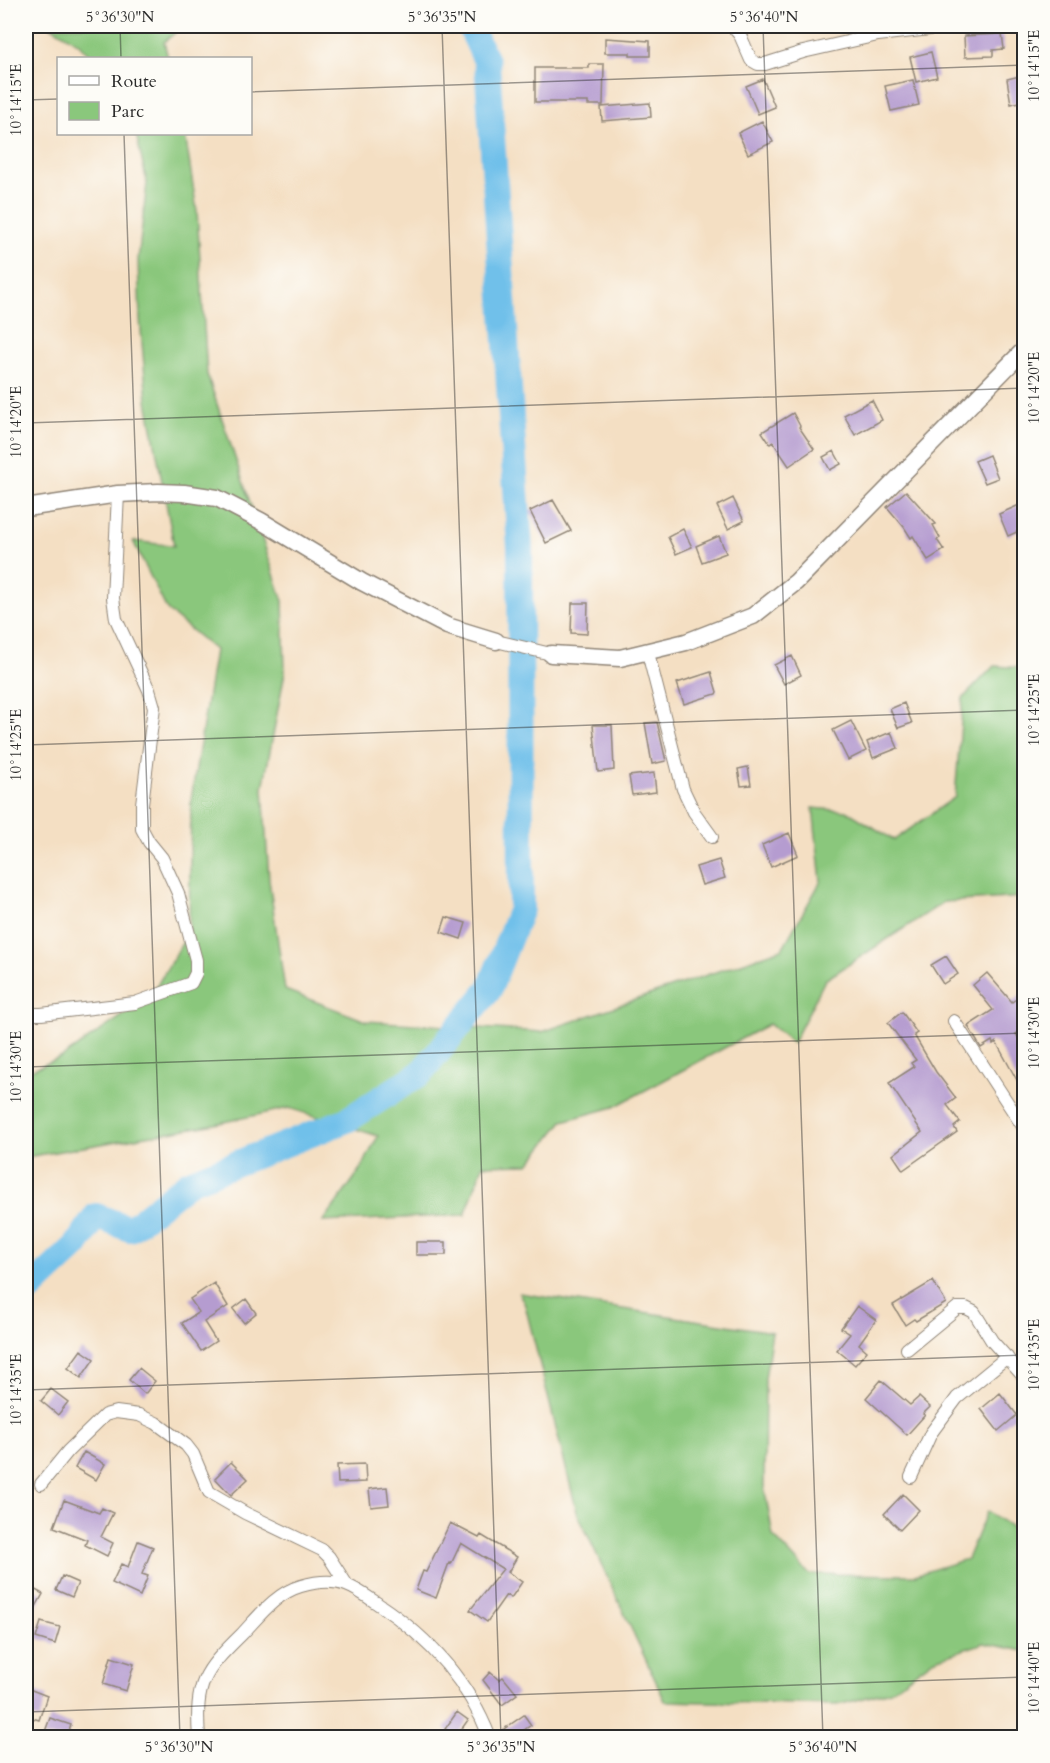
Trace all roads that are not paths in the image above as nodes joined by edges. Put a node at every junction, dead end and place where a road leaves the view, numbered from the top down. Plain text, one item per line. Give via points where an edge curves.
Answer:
1 (732, 26) edge
2 (956, 26) edge
3 (1024, 351) edge
4 (118, 494) junction
5 (26, 508) edge
6 (496, 641) joint
7 (648, 652) junction
8 (551, 654) joint
9 (712, 837) dead end
10 (26, 1014) edge
11 (954, 1021) dead end
12 (1024, 1128) edge
13 (907, 1349) dead end
14 (1007, 1357) junction
15 (1024, 1377) edge
16 (911, 1477) dead end
17 (41, 1484) dead end
18 (347, 1585) junction
19 (199, 1737) edge
20 (490, 1737) edge

1 - 2 street via 751,60 765,64 878,35
3 - 7 street via 796,582 753,616
4 - 5 street
4 - 6 street via 184,493 217,498 447,626
4 - 10 street via 113,598 116,619 154,707 142,829 162,858 178,893 196,973 191,983 135,1003
6 - 8 street
7 - 8 street via 620,658
7 - 9 street via 683,789
11 - 12 street
13 - 14 street via 957,1308 966,1308 974,1312
14 - 15 street
14 - 16 street via 957,1398 931,1433
17 - 18 street via 105,1414 139,1415 186,1445 209,1492 322,1550
18 - 19 street via 319,1583 299,1587 278,1598 225,1650 200,1688
18 - 20 street via 398,1617 452,1668

